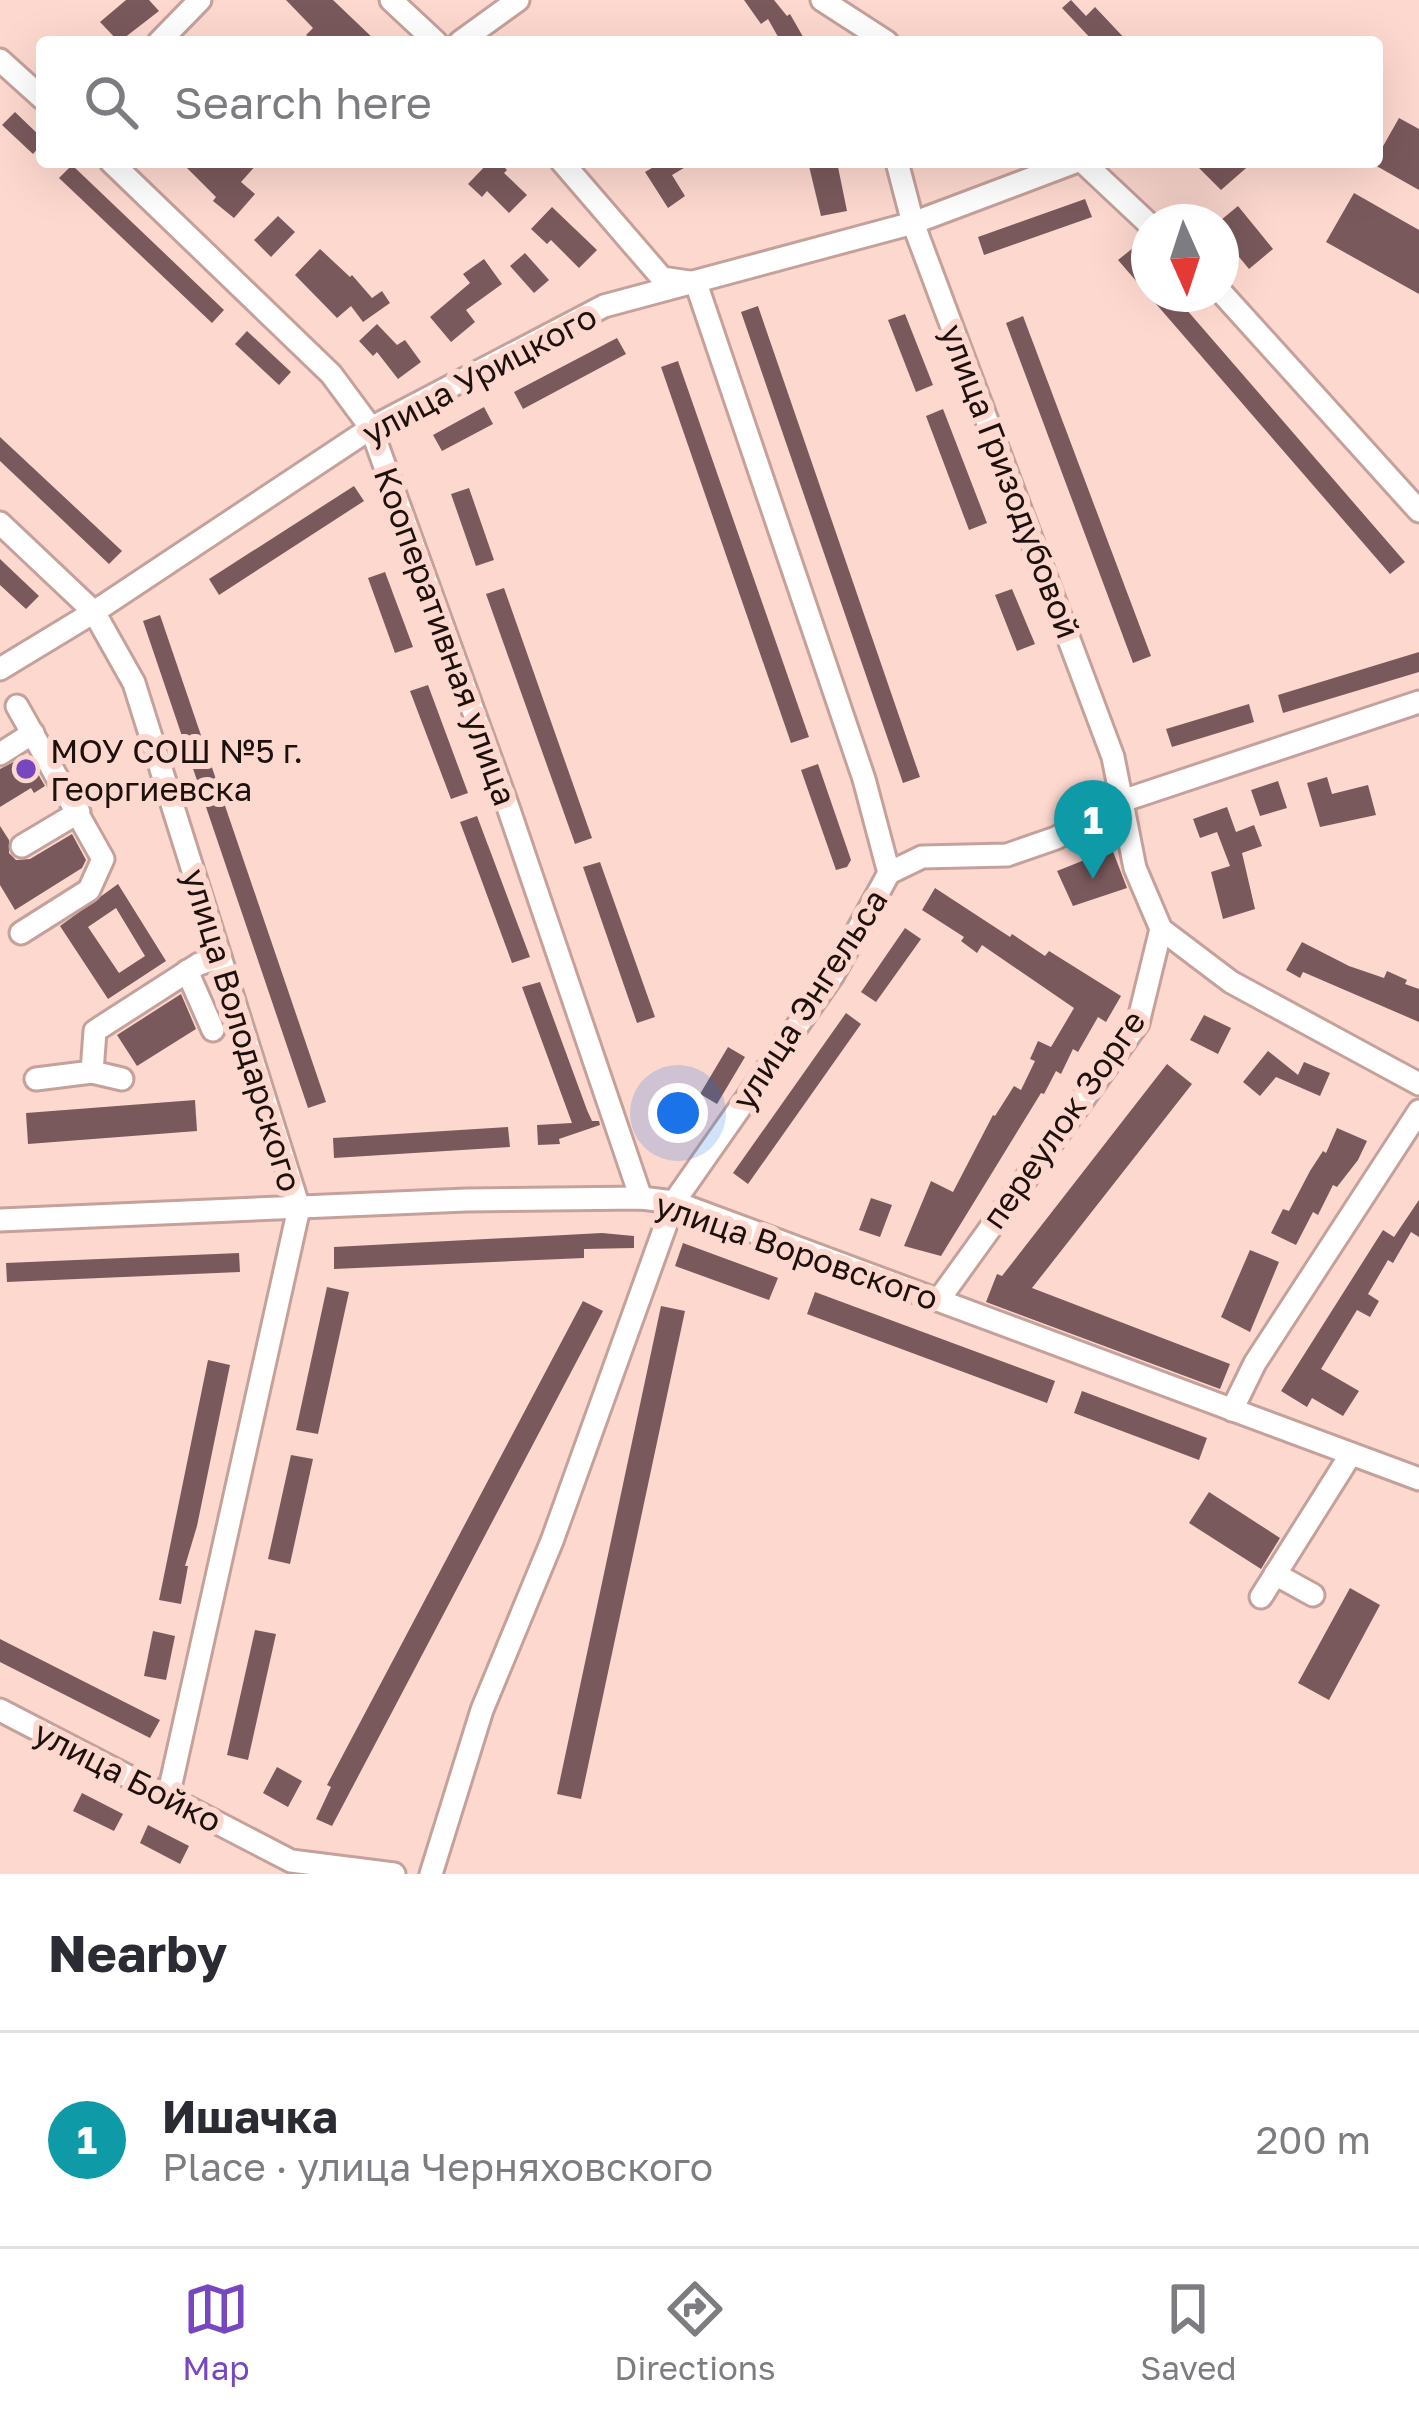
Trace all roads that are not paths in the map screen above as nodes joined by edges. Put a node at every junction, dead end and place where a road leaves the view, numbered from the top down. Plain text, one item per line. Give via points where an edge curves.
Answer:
1 (200, 0) edge
2 (391, 0) edge
3 (518, 0) edge
4 (829, 5) edge
5 (165, 36) edge
6 (430, 36) edge
7 (468, 36) edge
8 (847, 36) edge
9 (878, 36) edge
10 (0, 60) edge
11 (36, 93) edge
12 (117, 168) edge
13 (567, 168) edge
14 (899, 168) edge
15 (1063, 168) edge
16 (1086, 168) edge
17 (1131, 208) edge
18 (913, 223) junction
19 (696, 283) junction
20 (1239, 312) edge
21 (371, 428) junction
22 (1419, 511) edge
23 (0, 523) edge
24 (94, 612) junction
25 (0, 669) edge
26 (1419, 702) edge
27 (17, 706) dead end
28 (33, 733) junction
29 (0, 754) edge
30 (1122, 801) junction
31 (79, 812) junction
32 (22, 846) dead end
33 (889, 873) junction
34 (1162, 929) junction
35 (21, 933) dead end
36 (220, 957) junction
37 (188, 971) junction
38 (213, 1030) dead end
39 (92, 1072) junction
40 (36, 1079) dead end
41 (122, 1079) dead end
42 (1419, 1084) edge
43 (1419, 1111) edge
44 (641, 1198) junction
45 (674, 1202) junction
46 (299, 1208) junction
47 (0, 1220) edge
48 (940, 1298) junction
49 (1232, 1410) junction
50 (1351, 1454) junction
51 (1419, 1479) edge
52 (1275, 1574) junction
53 (1313, 1594) dead end
54 (1261, 1597) dead end
55 (0, 1710) edge
56 (168, 1797) junction
57 (394, 1874) edge
58 (431, 1874) edge

1 - 5 street
2 - 6 street
3 - 7 street
4 - 8 street
4 - 9 street
10 - 11 street
12 - 21 street, Кооперативная улица via 331,374
13 - 19 street via 662,278
14 - 18 street, улица Гризодубовой
15 - 18 street, улица Урицкого
16 - 17 street
18 - 19 street, улица Урицкого
18 - 30 street, улица Гризодубовой via 1058,601
19 - 21 street, улица Урицкого via 604,307
19 - 33 street, улица Энгельса
20 - 22 street
21 - 24 street, улица Урицкого
21 - 44 street, Кооперативная улица
23 - 24 street, улица Володарского
24 - 25 street, улица Урицкого
24 - 36 street, улица Володарского via 134,683
26 - 30 street
27 - 28 street
28 - 29 street
28 - 31 street
30 - 33 street via 1007,855 922,857
30 - 34 street, улица Гризодубовой via 1136,868
31 - 32 street
31 - 35 street via 103,859 89,890
33 - 45 street, улица Энгельса via 833,975
34 - 42 street via 1231,982
34 - 48 street, переулок Зорге via 1138,1023
36 - 37 street
36 - 46 street, улица Володарского
37 - 38 street
37 - 39 street via 95,1030
39 - 40 street
39 - 41 street
43 - 49 street
44 - 45 street, улица Воровского
44 - 46 street, улица Воровского
45 - 48 street, улица Воровского
45 - 58 street, улица Энгельса via 482,1710
46 - 47 street, улица Воровского
46 - 56 street, улица Володарского
48 - 49 street, улица Воровского
49 - 50 street, улица Воровского
50 - 51 street, улица Воровского
50 - 52 street
52 - 53 street
52 - 54 street
55 - 56 street, улица Бойко
56 - 57 street, улица Бойко via 291,1861

